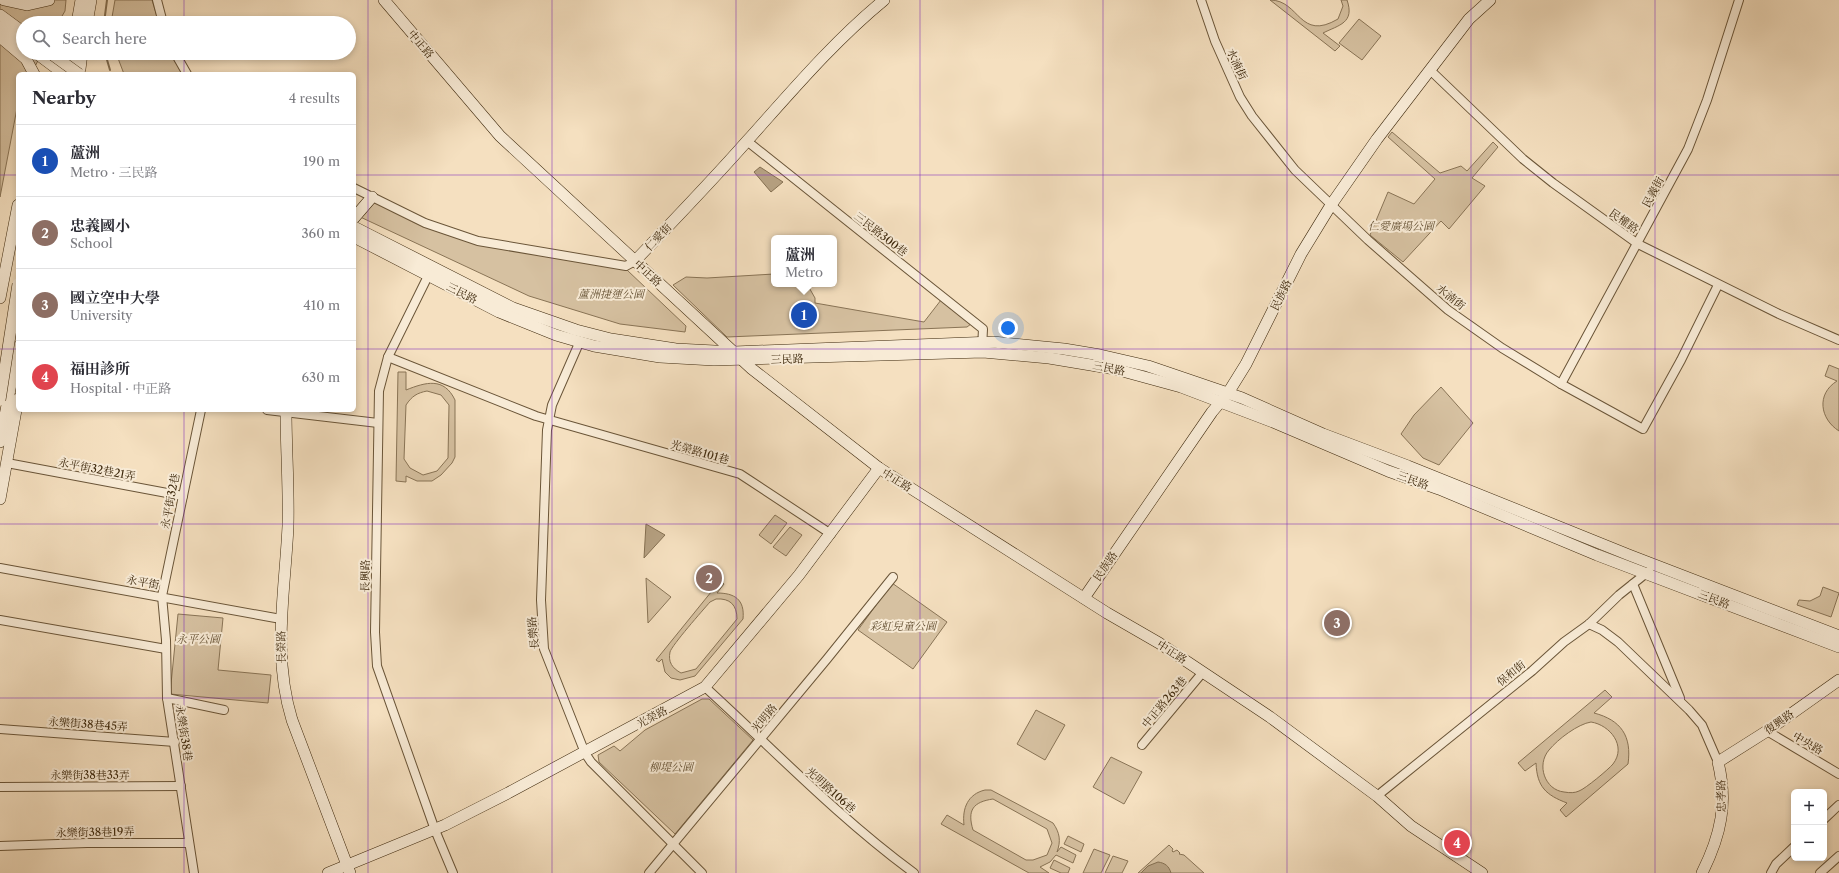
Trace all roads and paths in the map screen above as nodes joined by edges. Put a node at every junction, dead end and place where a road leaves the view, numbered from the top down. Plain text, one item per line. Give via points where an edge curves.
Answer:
1 (4, 0) edge
2 (49, 0) edge
3 (81, 0) edge
4 (91, 0) edge
5 (157, 0) edge
6 (384, 0) edge
7 (884, 0) edge
8 (1200, 0) edge
9 (1490, 0) edge
10 (1739, 0) edge
11 (0, 15) edge
12 (78, 16) edge
13 (88, 16) edge
14 (161, 16) edge
15 (0, 27) edge
16 (16, 27) edge
17 (0, 37) edge
18 (16, 39) edge
19 (16, 51) edge
20 (27, 60) edge
21 (45, 60) edge
22 (67, 60) edge
23 (179, 60) edge
24 (76, 64) edge
25 (1430, 70) junction
26 (33, 72) edge
27 (61, 72) edge
28 (186, 72) edge
29 (747, 141) junction
30 (356, 189) edge
31 (372, 197) junction
32 (1331, 205) junction
33 (16, 215) edge
34 (356, 216) edge
35 (356, 228) edge
36 (356, 238) edge
37 (1638, 244) junction
38 (635, 261) junction
39 (428, 276) junction
40 (1718, 285) junction
41 (16, 297) edge
42 (0, 298) edge
43 (1839, 340) edge
44 (580, 342) junction
45 (982, 347) junction
46 (738, 356) junction
47 (388, 357) junction
48 (0, 360) edge
49 (16, 367) edge
50 (1561, 384) junction
51 (1228, 393) junction
52 (0, 400) edge
53 (1219, 403) junction
54 (16, 411) edge
55 (201, 412) edge
56 (286, 412) edge
57 (549, 420) junction
58 (378, 423) junction
59 (0, 442) edge
60 (7, 463) junction
61 (879, 468) junction
62 (183, 496) junction
63 (0, 498) edge
64 (831, 534) junction
65 (1657, 565) junction
66 (0, 568) edge
67 (1646, 573) junction
68 (893, 577) dead end
69 (1633, 584) junction
70 (162, 596) junction
71 (1084, 598) junction
72 (281, 619) junction
73 (0, 620) edge
74 (1589, 624) junction
75 (1839, 636) edge
76 (1839, 647) edge
77 (166, 649) junction
78 (1203, 672) junction
79 (1839, 680) edge
80 (706, 687) junction
81 (167, 698) junction
82 (1681, 702) junction
83 (224, 710) dead end
84 (0, 729) edge
85 (1767, 731) junction
86 (761, 739) junction
87 (175, 742) junction
88 (1142, 745) dead end
89 (585, 753) junction
90 (1718, 762) junction
91 (1839, 774) edge
92 (181, 786) junction
93 (0, 787) edge
94 (1377, 796) junction
95 (1839, 805) edge
96 (1827, 816) edge
97 (435, 830) junction
98 (189, 843) junction
99 (673, 844) junction
100 (0, 846) edge
101 (1791, 850) edge
102 (1839, 856) edge
103 (348, 869) edge
104 (194, 873) edge
105 (328, 873) edge
106 (453, 873) edge
107 (649, 873) edge
108 (702, 873) edge
109 (914, 873) edge
110 (1482, 873) edge
111 (1702, 873) edge
112 (1771, 873) edge
113 (1820, 873) edge

1 - 2 street via 27,5
3 - 12 street
4 - 13 street
5 - 14 street
6 - 38 street, 中正路 via 500,136
7 - 29 street, 仁愛街 via 794,86
8 - 32 street, 水湳街 via 1215,41 1252,116 1295,170
9 - 25 street, 民族路 via 1469,19
10 - 37 street, 民義街 via 1707,100 1688,149
11 - 16 street
15 - 18 street
17 - 19 street
20 - 26 street
21 - 27 street
22 - 24 street, bridge
23 - 28 street
25 - 32 street, 民族路
25 - 37 street, 民權路 via 1523,159
29 - 38 street, 仁愛街
29 - 45 street, 三民路300巷 via 983,328
30 - 31 street, 仁愛街
31 - 34 street
31 - 38 street, 仁愛街 via 424,223 478,241 626,266
32 - 50 street, 水湳街 via 1448,310 1502,348
32 - 51 street, 民族路 via 1301,254 1246,364
33 - 42 street
35 - 46 street, 三民路 via 513,308 569,328 649,346
36 - 39 street, 三民路
37 - 40 street, 民權路
37 - 50 street, 民義街
38 - 46 street, 中正路
39 - 44 street, 三民路 via 515,319
39 - 47 street, 長興路
40 - 43 street, 民權路
40 - 50 street, 水湳街 via 1644,429
41 - 52 street, bridge
44 - 46 street, 三民路 via 660,357 714,360
44 - 57 street, 長樂路 via 552,405
45 - 46 street, 三民路
45 - 51 street, 三民路 via 1064,349 1100,355 1148,366
45 - 53 street, 三民路 via 1115,369 1181,387
46 - 61 street, 中正路
47 - 57 street, 光榮路101巷
47 - 58 street, 長興路 via 379,391
48 - 49 street via 5,365
49 - 59 street
51 - 53 street, 民族路
51 - 65 street, 三民路 via 1323,434
53 - 67 street, 三民路 via 1273,422
53 - 71 street, 民族路
54 - 60 street
55 - 62 street, 永平街32巷
56 - 58 street
56 - 72 street, 長榮路 via 288,525
57 - 64 street, 光榮路101巷 via 740,474
57 - 89 street, 長樂路 via 541,600 544,649
58 - 97 street, 長興路 via 375,632 377,666
60 - 62 street, 永平街32巷21弄
60 - 63 street
61 - 64 street, 光榮路
61 - 71 street, 中正路
62 - 70 street, 永平街32巷
64 - 80 street, 光榮路
65 - 67 street, 保和街
65 - 75 street, 三民路
66 - 70 street, 永平街
67 - 69 street, 保和街
67 - 76 street, 三民路
68 - 86 street, 光明路
69 - 74 street, 保和街
69 - 82 street, 忠孝路
70 - 72 street, 永平街
70 - 77 street, 永樂街38巷
71 - 78 street, 中正路
72 - 103 street, 長榮路 via 280,660 287,704
73 - 77 street
74 - 82 street, 忠孝路 via 1618,642
74 - 94 street, 保和街
77 - 81 street, 永樂街38巷
78 - 88 street, 中正路263巷
78 - 94 street, 中正路 via 1287,728
79 - 85 street, 復興路
80 - 86 street, 光明路106巷
80 - 89 street, 光榮路
81 - 83 street
81 - 87 street, 永樂街38巷
82 - 90 street, 忠孝路 via 1702,725
84 - 87 street, 永樂街38巷45弄
85 - 90 street, 復興路
85 - 91 street, 中央路
86 - 99 street, 光明路
86 - 109 street, 光明路106巷 via 827,802
87 - 92 street, 永樂街38巷
89 - 97 street, 光榮路
89 - 99 street, 長樂路
90 - 111 street, 忠孝路 via 1723,781 1724,803 1720,826
92 - 93 street, 永樂街38巷33弄
92 - 98 street, 永樂街38巷
94 - 110 street, 中正路 via 1411,826
95 - 96 street
97 - 103 street, 光榮路
97 - 106 street, 長興路
98 - 100 street, 永樂街38巷19弄
98 - 104 street, 永樂街38巷
99 - 107 street, 光明路
99 - 108 street, 長樂路
101 - 112 street via 1776,864
102 - 113 street
103 - 105 street, 光榮路

